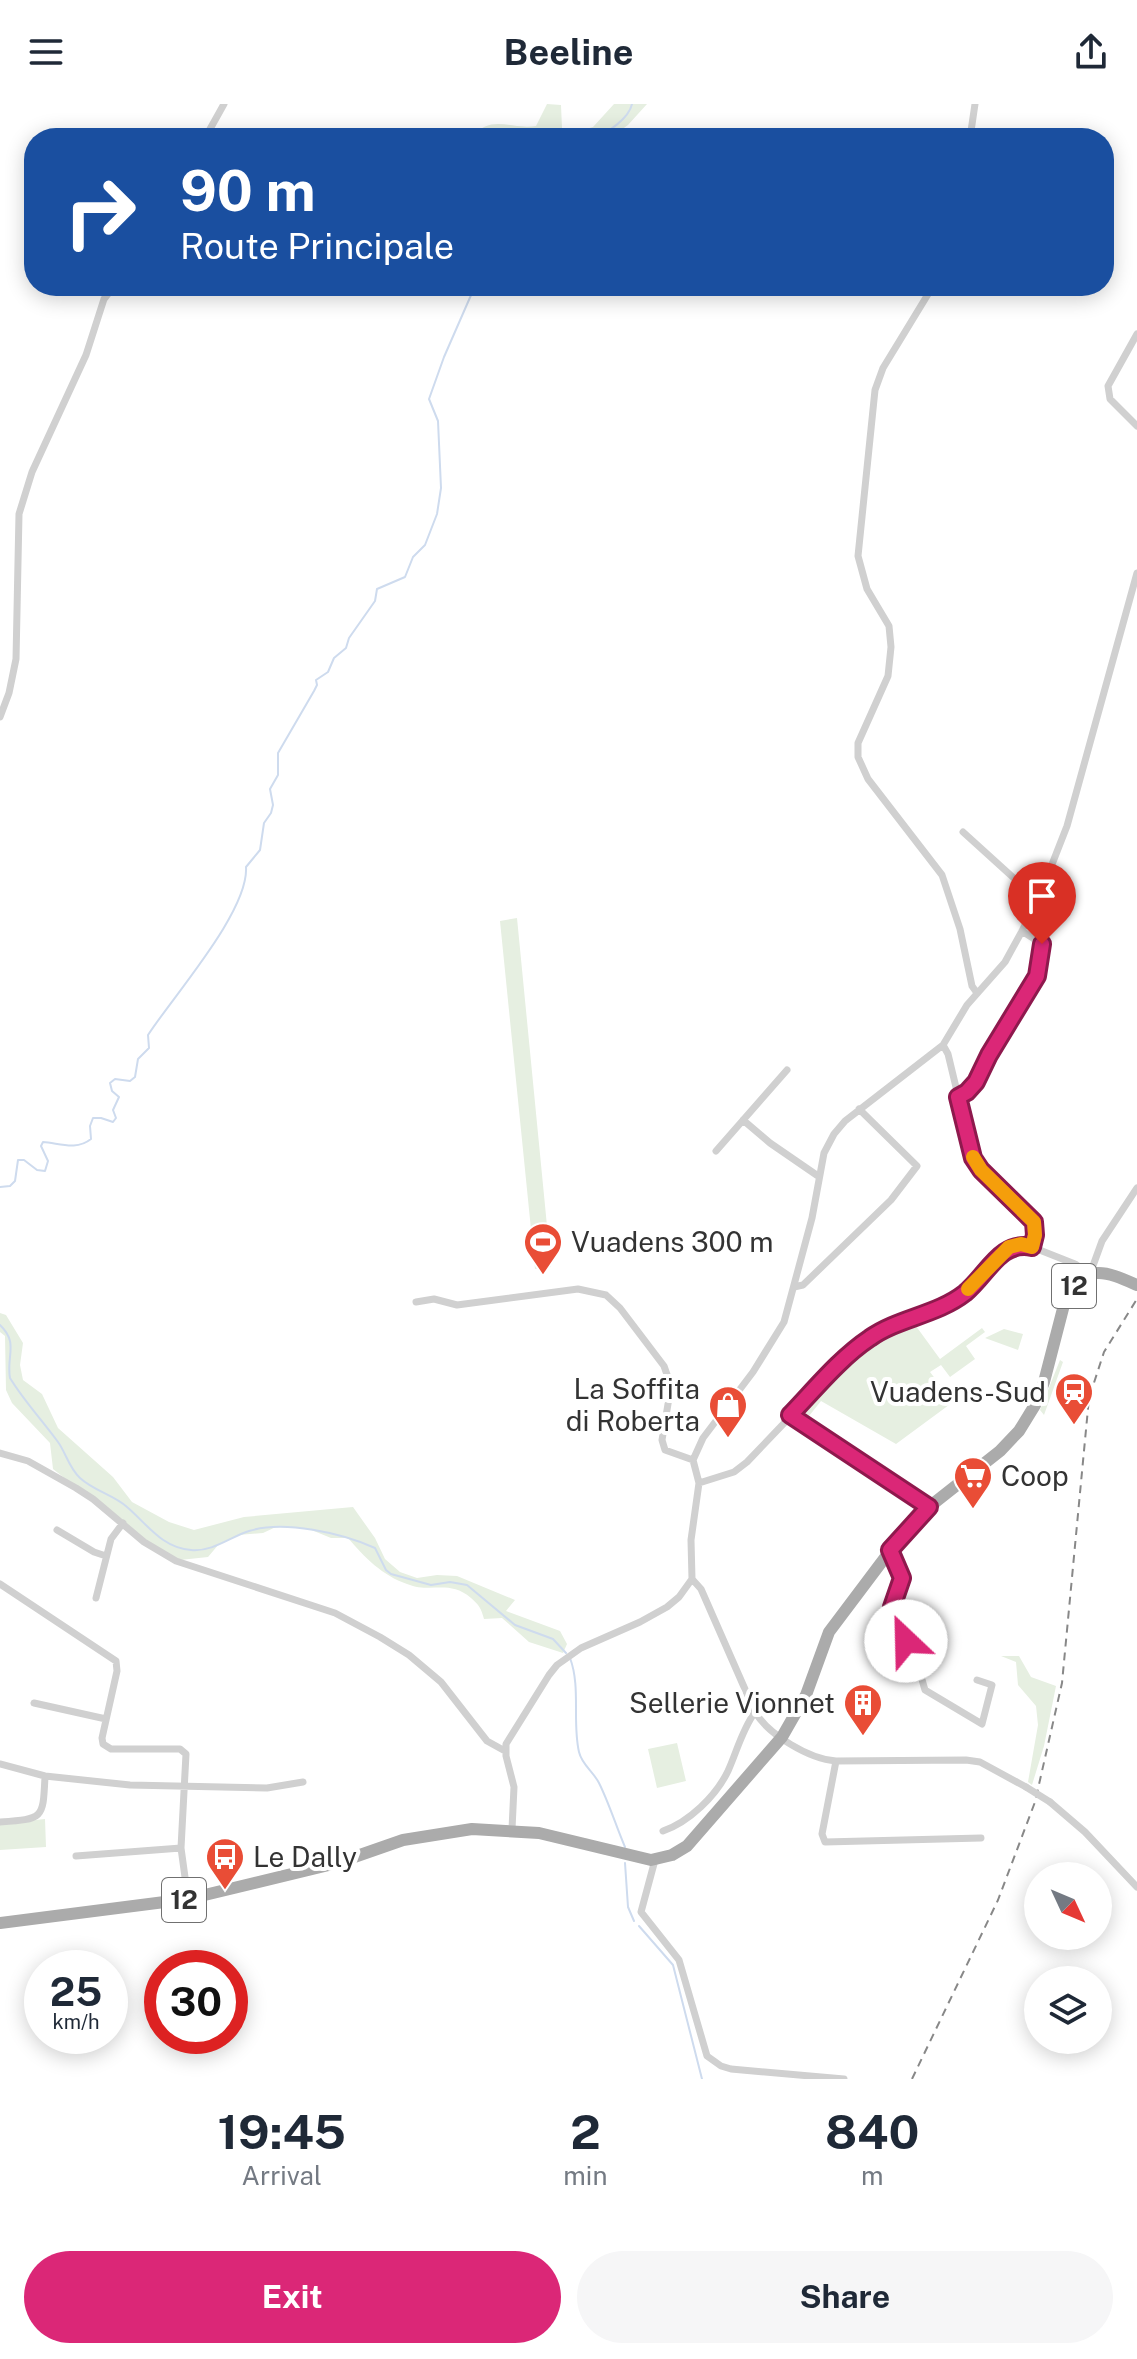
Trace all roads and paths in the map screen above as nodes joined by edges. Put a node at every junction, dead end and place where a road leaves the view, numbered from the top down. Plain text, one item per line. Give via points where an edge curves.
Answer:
1 (224, 104) edge
2 (975, 104) edge
3 (211, 128) edge
4 (971, 128) edge
5 (106, 296) edge
6 (927, 296) edge
7 (1137, 334) edge
8 (1137, 426) edge
9 (1137, 576) edge
10 (0, 717) edge
11 (963, 832) dead end
12 (1038, 900) junction
13 (1022, 931) junction
14 (977, 993) junction
15 (943, 1045) junction
16 (787, 1070) dead end
17 (958, 1097) junction
18 (859, 1109) junction
19 (743, 1120) junction
20 (716, 1151) dead end
21 (818, 1176) junction
22 (1137, 1188) edge
23 (1032, 1247) junction
24 (1090, 1274) junction
25 (1137, 1285) edge
26 (794, 1287) junction
27 (416, 1302) dead end
28 (790, 1415) junction
29 (0, 1453) edge
30 (693, 1460) junction
31 (699, 1483) junction
32 (929, 1507) junction
33 (123, 1523) junction
34 (57, 1530) dead end
35 (890, 1550) junction
36 (106, 1556) junction
37 (692, 1579) junction
38 (0, 1584) edge
39 (96, 1598) dead end
40 (977, 1680) dead end
41 (34, 1703) dead end
42 (755, 1712) junction
43 (106, 1719) junction
44 (782, 1737) junction
45 (505, 1751) junction
46 (836, 1761) junction
47 (0, 1764) edge
48 (45, 1776) junction
49 (303, 1782) dead end
50 (185, 1787) junction
51 (0, 1822) edge
52 (512, 1829) junction
53 (663, 1831) dead end
54 (981, 1838) dead end
55 (181, 1848) junction
56 (76, 1856) dead end
57 (655, 1860) junction
58 (1137, 1887) edge
59 (188, 1899) junction
60 (0, 1923) edge
61 (844, 2079) edge

1 - 3 street
2 - 4 street
5 - 10 street via 19,514 16,659
6 - 14 street via 875,390 858,556 867,589 889,626 891,647 888,676 857,750 868,779 942,875
7 - 8 street via 1108,386 1110,399
9 - 12 street via 1072,809
11 - 12 street
12 - 13 street
13 - 14 street via 1005,962
13 - 17 street via 1042,944 1037,976 976,1082
14 - 15 street
15 - 17 street
15 - 18 street
16 - 19 street
17 - 23 street via 973,1158 1034,1222
18 - 21 street via 829,1142
18 - 26 street via 917,1166 891,1200 803,1285
19 - 20 street
19 - 21 street
21 - 26 street
22 - 24 street via 1102,1241
23 - 24 street
23 - 28 street via 1009,1247 965,1293 873,1335
24 - 25 main road, 12 via 1105,1272
24 - 32 main road, 12 via 1066,1297 1044,1382 1021,1427 1000,1451
26 - 30 street via 774,1340 703,1438
27 - 30 street via 434,1299 457,1305 578,1289 606,1295 664,1366 671,1386 665,1450
28 - 31 street via 734,1472
28 - 32 street
29 - 33 street via 46,1470
30 - 31 street
31 - 37 street
32 - 35 main road, 12
33 - 36 street
33 - 45 street via 156,1551 187,1566 335,1613 380,1637 441,1682 487,1741
34 - 36 street
35 - 40 street via 902,1578 890,1620 914,1652 925,1690 982,1724 992,1685
35 - 44 main road, 12 via 829,1632 806,1695
36 - 39 street
37 - 42 street
37 - 45 street via 655,1615 564,1659 511,1733
38 - 43 street via 116,1661
41 - 43 street
42 - 44 street
42 - 53 street via 727,1774 690,1817
43 - 50 street via 102,1741 111,1749 185,1752
44 - 46 street via 809,1755
44 - 57 main road, 12 via 697,1836 680,1851
45 - 52 street via 514,1787
46 - 54 street via 822,1834 825,1842
46 - 58 street, bridge via 980,1762 1050,1802
47 - 48 street
48 - 50 street
48 - 51 street via 39,1815
49 - 50 street via 267,1788
50 - 55 street
52 - 57 main road, 12
52 - 59 main road, 12 via 441,1832 403,1840 313,1869
55 - 56 street
55 - 59 street
57 - 61 street via 641,1912 679,1960 707,2056 731,2069
59 - 60 main road, 12

